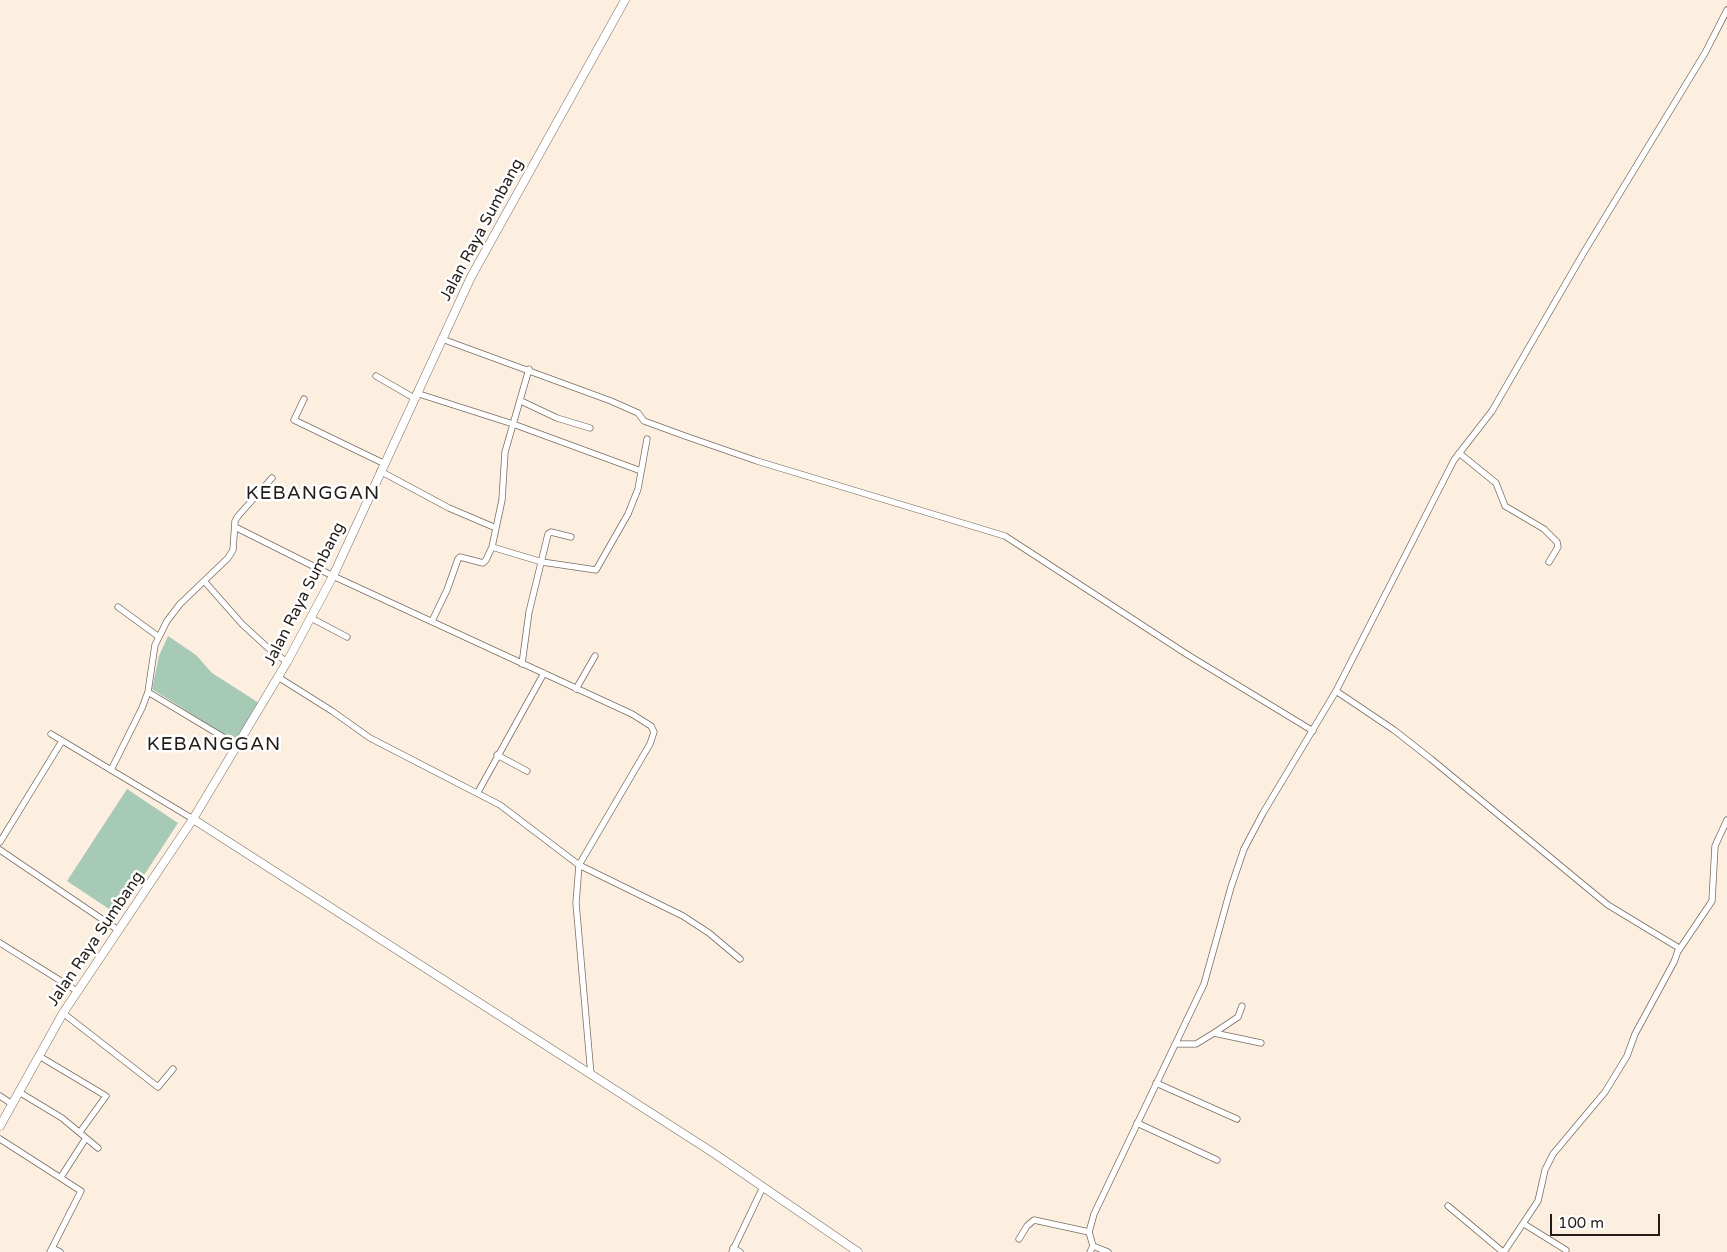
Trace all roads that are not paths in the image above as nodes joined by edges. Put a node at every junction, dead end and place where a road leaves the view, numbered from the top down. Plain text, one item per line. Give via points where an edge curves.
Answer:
1 (624, 0) edge
2 (1727, 10) edge
3 (442, 339) junction
4 (529, 369) junction
5 (376, 376) dead end
6 (415, 396) junction
7 (304, 399) dead end
8 (521, 401) junction
9 (513, 424) junction
10 (590, 428) dead end
11 (647, 440) dead end
12 (1460, 452) junction
13 (382, 467) junction
14 (641, 471) junction
15 (272, 478) dead end
16 (235, 527) junction
17 (496, 528) junction
18 (571, 537) dead end
19 (492, 547) junction
20 (542, 562) junction
21 (1549, 562) dead end
22 (333, 576) junction
23 (205, 582) junction
24 (118, 607) dead end
25 (311, 618) junction
26 (432, 621) junction
27 (159, 637) junction
28 (347, 637) dead end
29 (595, 656) dead end
30 (287, 662) junction
31 (522, 664) junction
32 (544, 673) junction
33 (278, 677) junction
34 (576, 689) junction
35 (1336, 691) junction
36 (148, 692) junction
37 (1313, 731) junction
38 (51, 734) dead end
39 (62, 741) junction
40 (238, 746) junction
41 (497, 756) junction
42 (111, 770) junction
43 (527, 771) dead end
44 (478, 792) junction
45 (193, 819) junction
46 (1727, 820) edge
47 (0, 842) edge
48 (0, 850) edge
49 (579, 866) junction
50 (118, 930) junction
51 (0, 943) edge
52 (1679, 950) junction
53 (740, 959) dead end
54 (77, 991) junction
55 (1242, 1006) dead end
56 (63, 1013) junction
57 (1214, 1033) junction
58 (1261, 1043) dead end
59 (1175, 1044) junction
60 (39, 1056) junction
61 (173, 1069) dead end
62 (591, 1075) junction
63 (1156, 1083) junction
64 (19, 1092) junction
65 (0, 1096) edge
66 (12, 1104) junction
67 (1237, 1119) dead end
68 (1137, 1123) junction
69 (0, 1126) edge
70 (80, 1132) junction
71 (86, 1138) junction
72 (0, 1139) edge
73 (98, 1148) dead end
74 (1217, 1160) dead end
75 (61, 1176) junction
76 (763, 1187) junction
77 (1448, 1206) dead end
78 (1524, 1224) junction
79 (1089, 1232) junction
80 (1020, 1239) dead end
81 (1091, 1249) edge
82 (51, 1250) edge
83 (732, 1250) edge
84 (1566, 1250) dead end
85 (60, 1252) edge
86 (740, 1252) edge
87 (858, 1252) edge
88 (1108, 1252) edge
89 (1503, 1252) edge

1 - 3 street, Jalan Raya Sumbang via 510,204
2 - 12 street via 1686,85 1492,411
3 - 4 street
3 - 6 street, Jalan Raya Sumbang
4 - 8 street
4 - 37 street via 638,413 644,422 748,458 982,527 1013,540 1188,655
5 - 6 street
6 - 9 street
6 - 13 street, Jalan Raya Sumbang
7 - 13 street via 294,420
8 - 9 street
8 - 10 street via 557,418
9 - 14 street
9 - 17 street via 504,452 502,500
11 - 14 street
12 - 21 street via 1496,483 1504,506 1544,530 1557,542 1558,547
12 - 35 street
13 - 17 street via 449,508
13 - 22 street, Jalan Raya Sumbang
14 - 20 street via 628,514 596,570
15 - 16 street via 238,516
16 - 22 street
16 - 23 street via 234,550
17 - 19 street
18 - 20 street via 549,532
19 - 20 street
19 - 26 street via 483,563 458,559 448,590
20 - 31 street via 529,612
22 - 25 street, Jalan Raya Sumbang
22 - 26 street
23 - 27 street via 180,604
23 - 30 street via 242,624
24 - 27 street
25 - 28 street
25 - 30 street, Jalan Raya Sumbang
26 - 31 street
27 - 36 street
29 - 34 street
30 - 33 street, Jalan Raya Sumbang
31 - 32 street
32 - 34 street
32 - 41 street
33 - 40 street, Jalan Raya Sumbang
33 - 44 street via 370,738
34 - 49 street via 632,714 646,722 654,732
35 - 37 street
35 - 52 street via 1431,758 1608,905 1678,946
36 - 40 street
36 - 42 street
37 - 59 street via 1244,849 1204,984
38 - 39 street
39 - 42 street
39 - 47 street
40 - 45 street, Jalan Raya Sumbang
41 - 43 street
41 - 44 street
42 - 45 street
44 - 49 street via 500,805
45 - 50 street, Jalan Raya Sumbang
45 - 62 street
46 - 52 street via 1715,846 1712,901
48 - 50 street
49 - 53 street via 683,916
49 - 62 street via 576,903
50 - 54 street, Jalan Raya Sumbang
51 - 54 street
52 - 78 street via 1605,1092 1563,1139 1548,1162 1538,1201
54 - 56 street, Jalan Raya Sumbang
55 - 57 street via 1238,1017
56 - 60 street, Jalan Raya Sumbang
56 - 61 street via 158,1087
57 - 58 street
57 - 59 street via 1196,1044
59 - 63 street
60 - 64 street, Jalan Raya Sumbang
60 - 70 street via 106,1096
62 - 76 street
63 - 67 street
63 - 68 street
64 - 66 street, Jalan Raya Sumbang
64 - 70 street
65 - 66 street
66 - 69 street, Jalan Raya Sumbang
68 - 74 street
68 - 79 street via 1094,1214
70 - 71 street
71 - 73 street
71 - 75 street
72 - 75 street
75 - 82 street via 81,1192
76 - 83 street
76 - 87 street
77 - 89 street
78 - 84 street
78 - 89 street
79 - 80 street via 1034,1220
79 - 81 street
81 - 88 street
82 - 85 street
83 - 86 street

